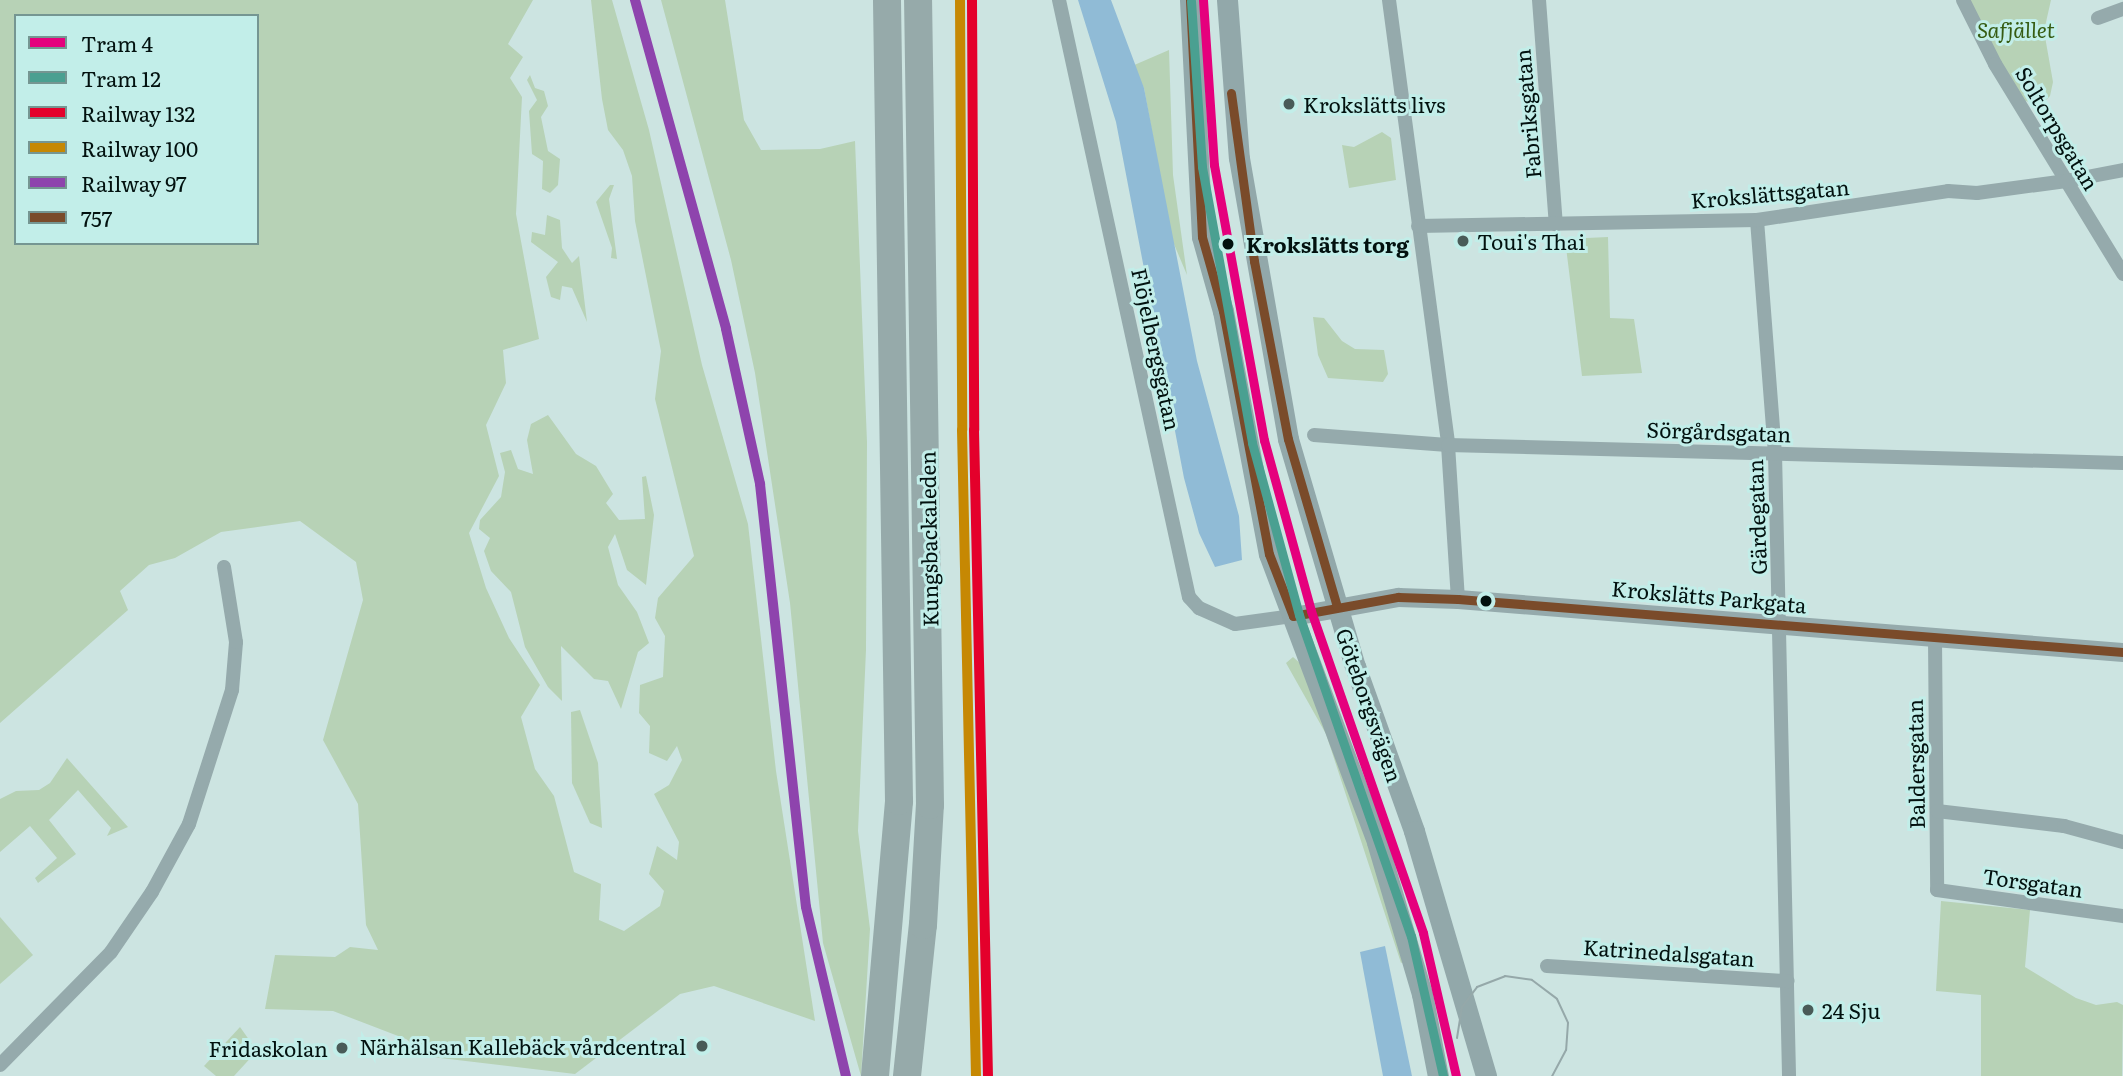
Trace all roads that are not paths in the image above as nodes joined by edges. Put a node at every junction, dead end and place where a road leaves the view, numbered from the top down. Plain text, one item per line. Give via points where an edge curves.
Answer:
1 (887, 0) edge
2 (918, 0) edge
3 (1059, 0) edge
4 (1190, 0) edge
5 (1227, 0) edge
6 (1389, 0) edge
7 (1539, 0) edge
8 (1962, 0) edge
9 (2123, 9) edge
10 (2098, 18) dead end
11 (2123, 170) edge
12 (2066, 181) junction
13 (1757, 219) junction
14 (1556, 225) junction
15 (1418, 226) junction
16 (2123, 274) edge
17 (1314, 435) dead end
18 (1448, 445) junction
19 (1775, 453) junction
20 (2123, 463) edge
21 (223, 567) dead end
22 (1458, 599) junction
23 (1337, 607) junction
24 (1293, 615) junction
25 (1780, 624) junction
26 (1936, 639) junction
27 (2123, 652) edge
28 (1937, 811) junction
29 (2123, 842) edge
30 (1937, 890) joint
31 (2123, 916) edge
32 (1547, 966) dead end
33 (1788, 981) junction
34 (0, 1065) edge
35 (1437, 1072) edge
36 (1485, 1075) edge
37 (875, 1076) edge
38 (907, 1076) edge
39 (1789, 1076) edge

1 - 37 highway, Kungsbackaleden via 898,802
2 - 38 highway, Kungsbackaleden via 930,792 923,925
3 - 24 street, Flöjelbergsgatan via 1189,597 1199,608 1235,624
4 - 24 main road, Göteborgsvägen via 1202,237 1223,311 1269,554
5 - 23 main road, Göteborgsvägen via 1232,99 1254,261 1288,439
6 - 15 street
7 - 14 street, Fabriksgatan
8 - 12 street, Soltorpsgatan
9 - 10 street
11 - 12 street, Krokslättsgatan
12 - 13 street, Krokslättsgatan via 1977,193 1948,191
12 - 16 street, Soltorpsgatan
13 - 14 street, Krokslättsgatan
13 - 19 street, Gärdegatan
14 - 15 street, Krokslättsgatan
15 - 18 street
17 - 18 street, Sörgårdsgatan
18 - 19 street, Sörgårdsgatan
18 - 22 street
19 - 20 street, Sörgårdsgatan
19 - 25 street, Gärdegatan
21 - 34 street via 236,642 232,690 189,824 152,892 111,952
22 - 23 street, Krokslätts Parkgata via 1398,597
22 - 25 street, Krokslätts Parkgata
23 - 24 street, Krokslätts Parkgata
23 - 36 main road, Göteborgsvägen via 1414,831
24 - 35 main road, Göteborgsvägen via 1377,842 1423,994
25 - 26 street, Krokslätts Parkgata
25 - 33 street, Gärdegatan
26 - 27 street, Krokslätts Parkgata
26 - 28 street, Baldersgatan
28 - 29 street via 2064,826
28 - 30 street, Baldersgatan
30 - 31 street, Torsgatan
32 - 33 street, Katrinedalsgatan
33 - 39 street, Gärdegatan

